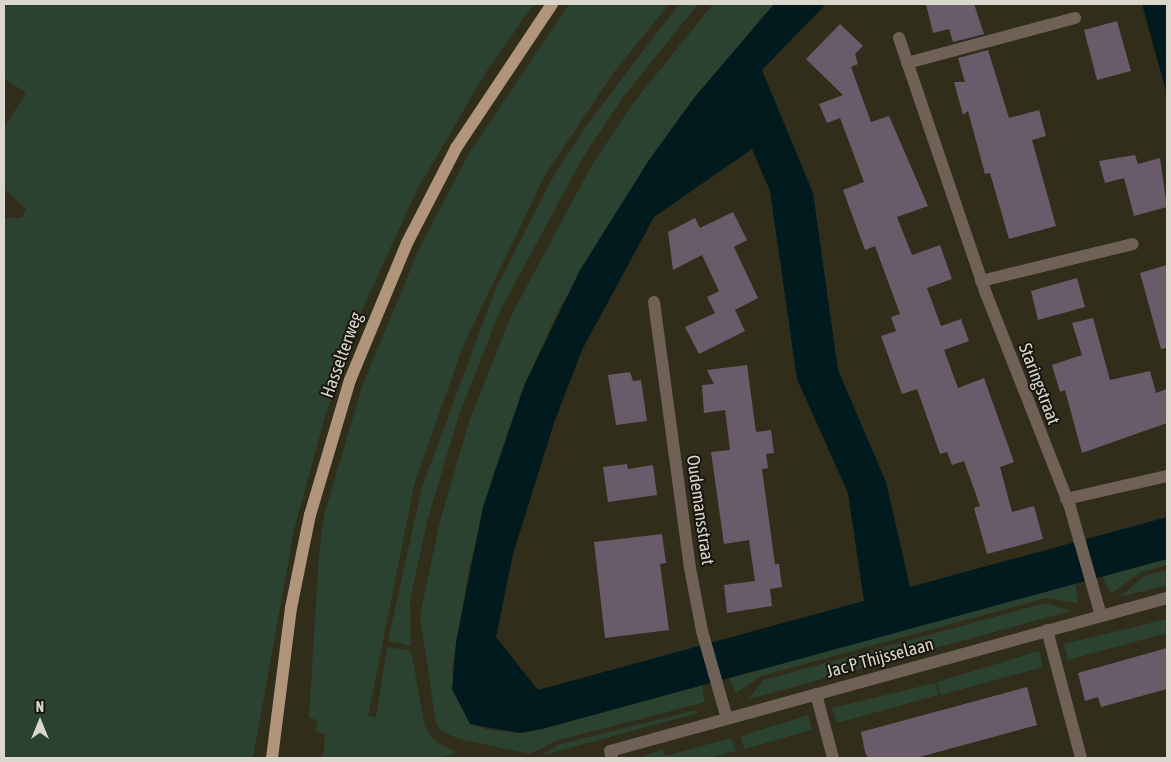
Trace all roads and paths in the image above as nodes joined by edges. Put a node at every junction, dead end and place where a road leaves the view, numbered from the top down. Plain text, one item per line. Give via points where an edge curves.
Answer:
1 (552, 4) edge
2 (1075, 18) dead end
3 (898, 38) dead end
4 (907, 63) junction
5 (1133, 244) dead end
6 (981, 280) junction
7 (654, 302) dead end
8 (1167, 476) edge
9 (1066, 499) junction
10 (1167, 598) edge
11 (1101, 616) junction
12 (1047, 630) junction
13 (816, 694) junction
14 (727, 719) junction
15 (272, 758) edge
16 (612, 758) edge
17 (833, 758) edge
18 (1081, 758) edge

1 - 15 main road, Hasselterweg via 456,148 407,243 350,380 310,515 292,608
2 - 4 street
3 - 4 street, Staringstraat
4 - 6 street, Staringstraat
5 - 6 street
6 - 9 street, Staringstraat
7 - 14 street, Oudemansstraat via 702,631
8 - 9 street
9 - 11 street, Staringstraat
10 - 11 street, Jac P Thijsselaan
11 - 12 street, Jac P Thijsselaan
12 - 13 street, Jac P Thijsselaan
12 - 18 street
13 - 14 street, Jac P Thijsselaan
13 - 17 street
14 - 16 street, Jac P Thijsselaan via 610,751

